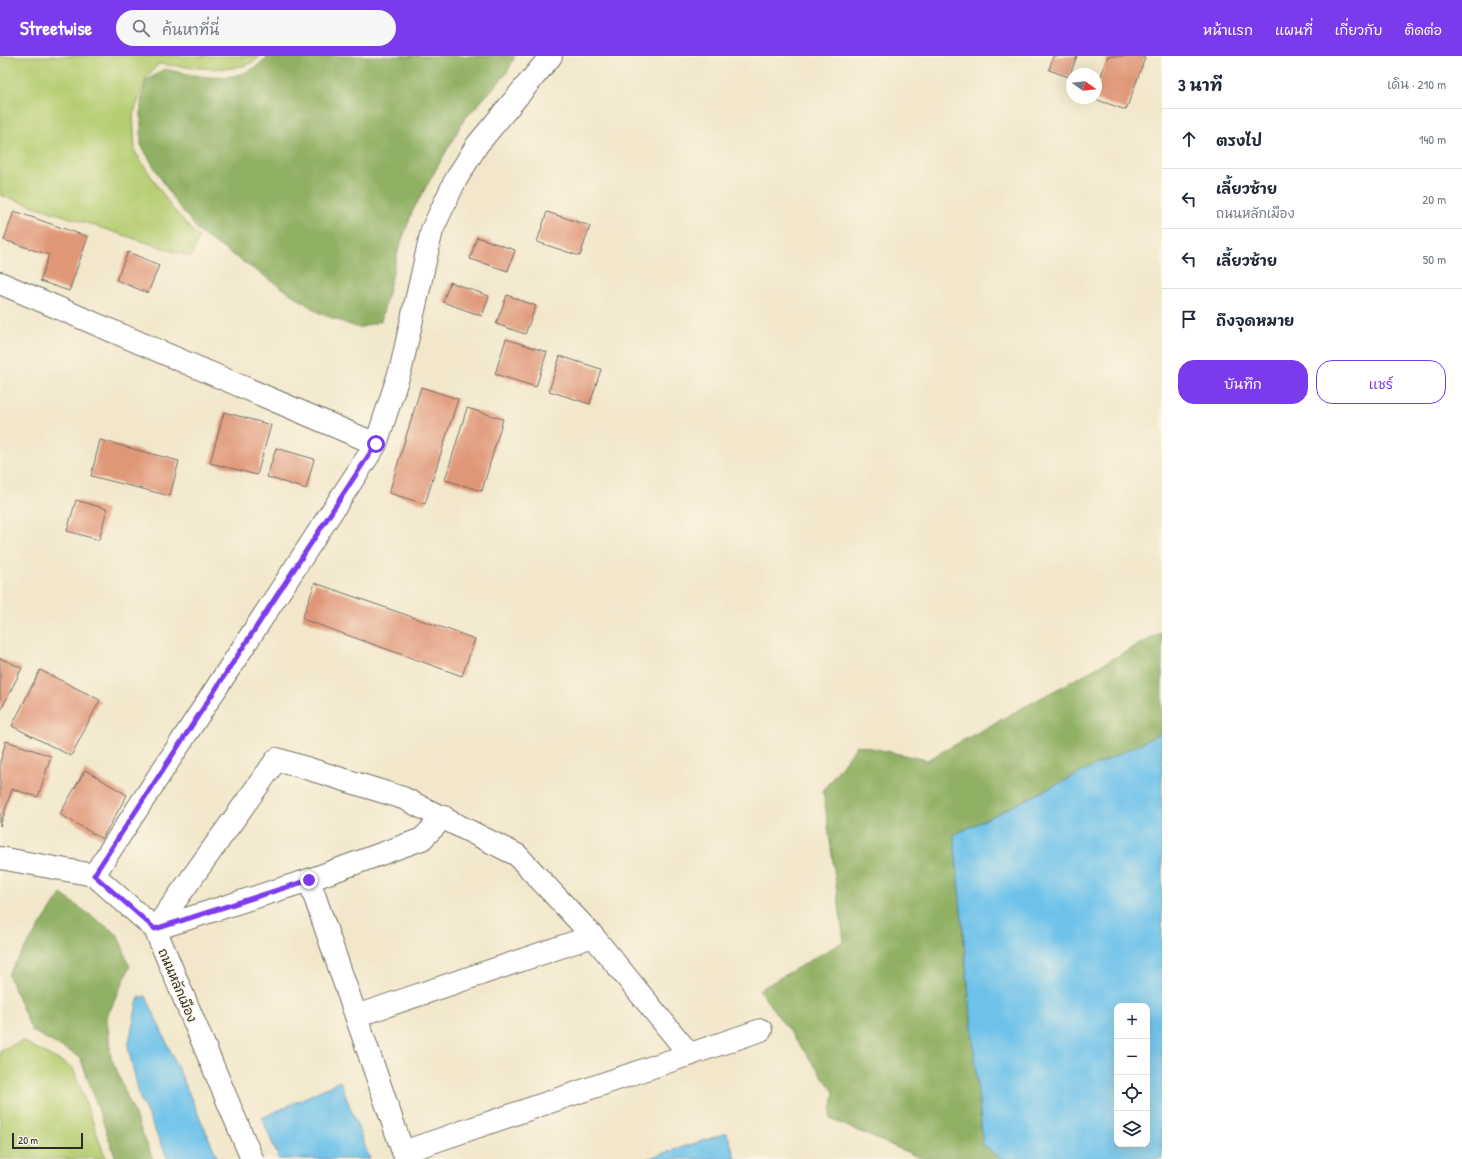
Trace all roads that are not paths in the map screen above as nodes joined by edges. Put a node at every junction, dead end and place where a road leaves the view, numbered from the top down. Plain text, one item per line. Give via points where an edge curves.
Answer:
1 (551, 56) edge
2 (0, 283) edge
3 (376, 444) junction
4 (444, 817) junction
5 (0, 858) edge
6 (94, 875) junction
7 (309, 880) junction
8 (155, 929) junction
9 (593, 936) junction
10 (356, 1016) junction
11 (761, 1030) dead end
12 (690, 1055) junction
13 (252, 1159) edge

1 - 3 street via 477,145 454,181 432,230 401,368
2 - 3 street
3 - 6 street
4 - 7 street via 422,839
4 - 8 street via 402,798 277,759
4 - 9 street via 517,855
5 - 6 street
6 - 8 street, ถนนหลักเมือง
7 - 8 street
7 - 10 street
8 - 13 street, ถนนหลักเมือง
9 - 10 street
9 - 12 street
10 - 12 street via 404,1152
11 - 12 street

